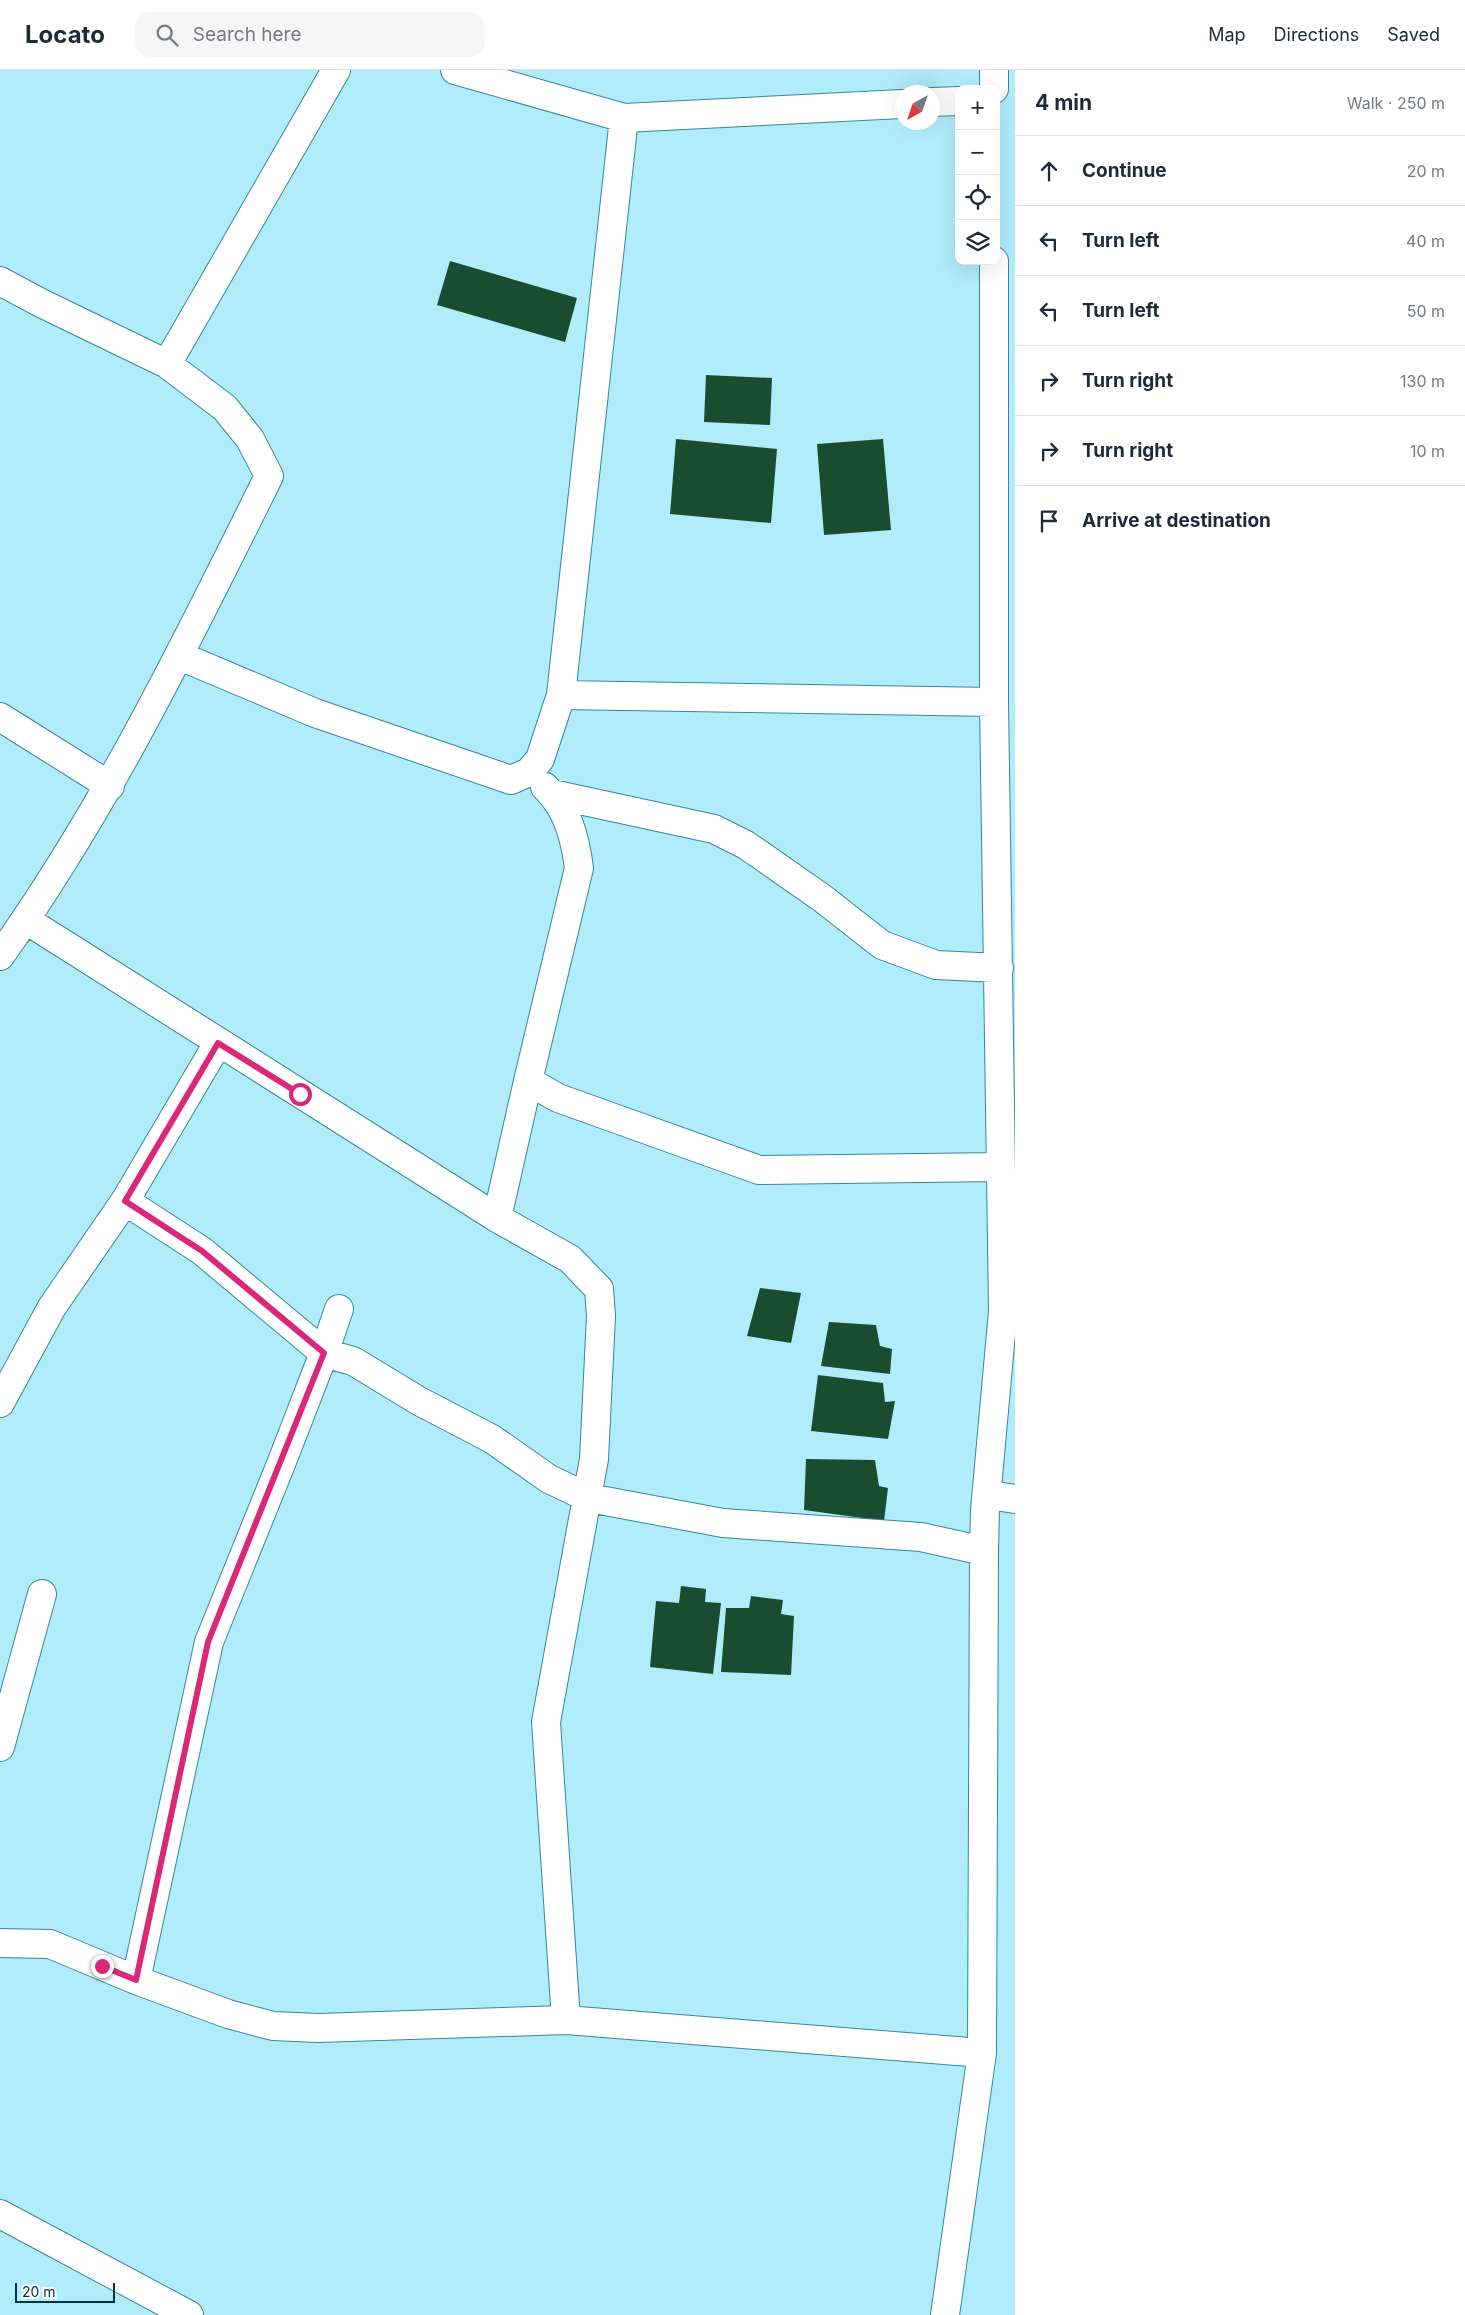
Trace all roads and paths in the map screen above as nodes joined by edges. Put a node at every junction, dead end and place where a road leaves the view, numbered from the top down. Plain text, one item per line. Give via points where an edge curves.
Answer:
1 (336, 70) edge
2 (455, 70) edge
3 (994, 70) edge
4 (994, 85) edge
5 (955, 101) edge
6 (940, 102) edge
7 (895, 104) edge
8 (624, 118) junction
9 (994, 265) edge
10 (0, 281) edge
11 (167, 364) junction
12 (180, 656) junction
13 (561, 695) junction
14 (994, 702) junction
15 (0, 717) edge
16 (530, 772) junction
17 (110, 786) junction
18 (552, 794) junction
19 (26, 920) junction
20 (0, 956) edge
21 (999, 968) junction
22 (218, 1043) junction
23 (528, 1081) junction
24 (1000, 1167) junction
25 (125, 1201) junction
26 (497, 1218) junction
27 (339, 1309) dead end
28 (324, 1353) junction
29 (0, 1403) edge
30 (988, 1494) junction
31 (589, 1498) junction
32 (1015, 1499) edge
33 (984, 1551) junction
34 (42, 1594) dead end
35 (0, 1747) edge
36 (0, 1944) edge
37 (136, 1980) junction
38 (566, 2020) junction
39 (982, 2053) junction
40 (0, 2214) edge
41 (189, 2315) edge
42 (945, 2315) edge

1 - 11 street
2 - 8 street
3 - 4 street
5 - 6 street
7 - 8 street
8 - 13 street
9 - 14 street
10 - 11 street
11 - 12 street via 225,408 250,439 269,476
12 - 16 street via 315,712 511,780
12 - 17 street
13 - 14 street
13 - 16 street via 540,759
14 - 21 street
15 - 17 street
16 - 18 street
17 - 19 street
18 - 21 street via 714,829 746,845 822,898 882,946 936,964
18 - 23 street via 570,823 579,868
19 - 20 street
19 - 22 street
21 - 24 street
22 - 25 street
22 - 26 street
23 - 24 street via 558,1098 760,1170
23 - 26 street
24 - 30 street via 1003,1311
25 - 28 street via 202,1251
25 - 29 street via 52,1307
26 - 31 street via 570,1259 598,1289 601,1316 595,1450
27 - 28 street
28 - 31 street via 353,1361 492,1440 549,1479
28 - 37 street via 208,1642
30 - 32 street
30 - 33 street
31 - 33 street via 723,1523 921,1537
31 - 38 street via 546,1722
33 - 39 street
34 - 35 street
36 - 37 street via 50,1944
37 - 38 street via 228,2014 273,2026 318,2028
38 - 39 street
39 - 42 street
40 - 41 street

